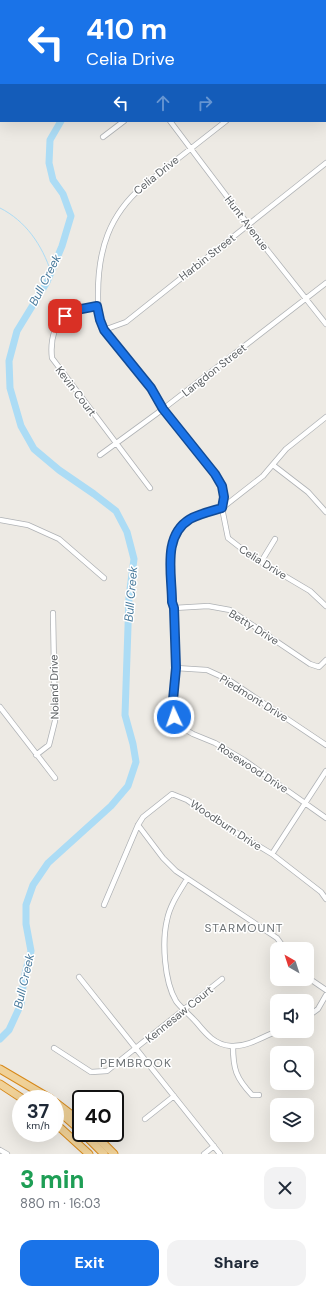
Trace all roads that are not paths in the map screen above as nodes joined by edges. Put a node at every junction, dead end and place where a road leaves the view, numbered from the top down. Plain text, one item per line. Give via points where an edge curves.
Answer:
1 (123, 122) edge
2 (171, 122) edge
3 (225, 122) edge
4 (103, 138) dead end
5 (190, 149) junction
6 (326, 163) edge
7 (253, 221) junction
8 (248, 225) junction
9 (253, 231) junction
10 (326, 283) edge
11 (306, 299) junction
12 (97, 306) junction
13 (326, 324) edge
14 (104, 330) junction
15 (163, 409) junction
16 (326, 417) edge
17 (115, 444) junction
18 (100, 455) dead end
19 (273, 465) junction
20 (150, 488) dead end
21 (222, 508) junction
22 (326, 512) edge
23 (0, 520) edge
24 (275, 539) dead end
25 (261, 562) junction
26 (104, 578) dead end
27 (326, 606) edge
28 (174, 608) junction
29 (53, 612) dead end
30 (326, 660) edge
31 (176, 668) junction
32 (0, 706) edge
33 (326, 745) edge
34 (36, 754) junction
35 (326, 771) edge
36 (55, 778) dead end
37 (306, 803) junction
38 (326, 818) edge
39 (138, 825) junction
40 (272, 854) junction
41 (186, 878) junction
42 (326, 899) edge
43 (104, 905) dead end
44 (278, 942) edge
45 (79, 977) dead end
46 (222, 979) dead end
47 (314, 982) edge
48 (326, 990) edge
49 (326, 995) edge
50 (185, 1009) junction
51 (314, 1012) edge
52 (270, 1034) edge
53 (233, 1046) junction
54 (54, 1048) dead end
55 (136, 1049) junction
56 (1, 1071) edge
57 (0, 1084) edge
58 (30, 1090) edge
59 (35, 1090) edge
60 (12, 1092) edge
61 (259, 1095) dead end
62 (174, 1096) junction
63 (64, 1109) edge
64 (72, 1115) edge
65 (64, 1116) edge
66 (145, 1119) dead end
67 (72, 1123) edge
68 (64, 1131) edge
69 (92, 1142) edge
70 (102, 1142) edge
71 (214, 1146) junction
72 (0, 1150) edge
73 (8, 1154) edge
74 (89, 1154) edge
75 (104, 1154) edge
76 (114, 1154) edge
77 (204, 1154) edge
78 (220, 1154) edge

1 - 4 street
2 - 5 street, Hunt Avenue
3 - 5 street, Celia Drive
5 - 8 street, Hunt Avenue
5 - 12 street, Celia Drive via 131,196 118,214 105,238 100,259
6 - 7 street, Harbin Street
7 - 8 street, Harbin Street
7 - 9 street
8 - 9 street, Hunt Avenue
8 - 14 street, Harbin Street via 126,322
9 - 11 street, Hunt Avenue
10 - 11 street, Langdon Street
11 - 13 street, Hunt Avenue
11 - 15 street, Langdon Street
12 - 14 street, Celia Drive
12 - 17 street, Kevin Court via 77,309 65,316 58,324 50,347 52,358
14 - 15 street, Celia Drive via 151,388
15 - 17 street, Langdon Street
15 - 21 street, Celia Drive via 215,474 222,486
16 - 19 street, Rosewood Drive via 286,449
17 - 18 street, Langdon Street
17 - 20 street, Kevin Court
19 - 21 street, Rosewood Drive
19 - 22 street via 308,492
21 - 25 street, Celia Drive via 228,538
21 - 28 street, Rosewood Drive via 191,518 179,528 172,540 170,550
23 - 26 street via 28,524 60,539
24 - 25 street
25 - 27 street, Celia Drive via 310,591
28 - 30 street, Betty Drive via 208,606 230,610 310,664 319,667
28 - 31 street, Rosewood Drive
29 - 34 street, Noland Drive via 55,721 49,745
31 - 33 street, Piedmont Drive via 207,670 229,680
31 - 37 street, Rosewood Drive via 174,717 181,727 215,743
32 - 34 street
34 - 36 street
35 - 37 street
37 - 38 street, Rosewood Drive
37 - 40 street
39 - 40 street, Woodburn Drive via 143,817 172,794 187,800
39 - 41 street via 163,858
39 - 43 street, Woodburn Drive
40 - 42 street, Woodburn Drive via 321,892
41 - 44 street via 272,935
41 - 50 street via 174,899 167,920 165,950 171,988 176,1001
45 - 55 street
46 - 50 street, Kennesaw Court
47 - 48 street
49 - 51 street
50 - 53 street via 213,1040
50 - 55 street, Kennesaw Court
52 - 53 street via 250,1043
53 - 61 street via 233,1065 236,1073 252,1095
54 - 55 street, Kennesaw Court via 84,1068 97,1073 107,1071
55 - 62 street
56 - 58 highway
56 - 59 highway
57 - 60 highway
62 - 66 street
62 - 71 street
63 - 64 highway
65 - 67 highway
68 - 74 highway
69 - 75 highway
70 - 76 highway
71 - 77 street
71 - 78 street
72 - 73 street

